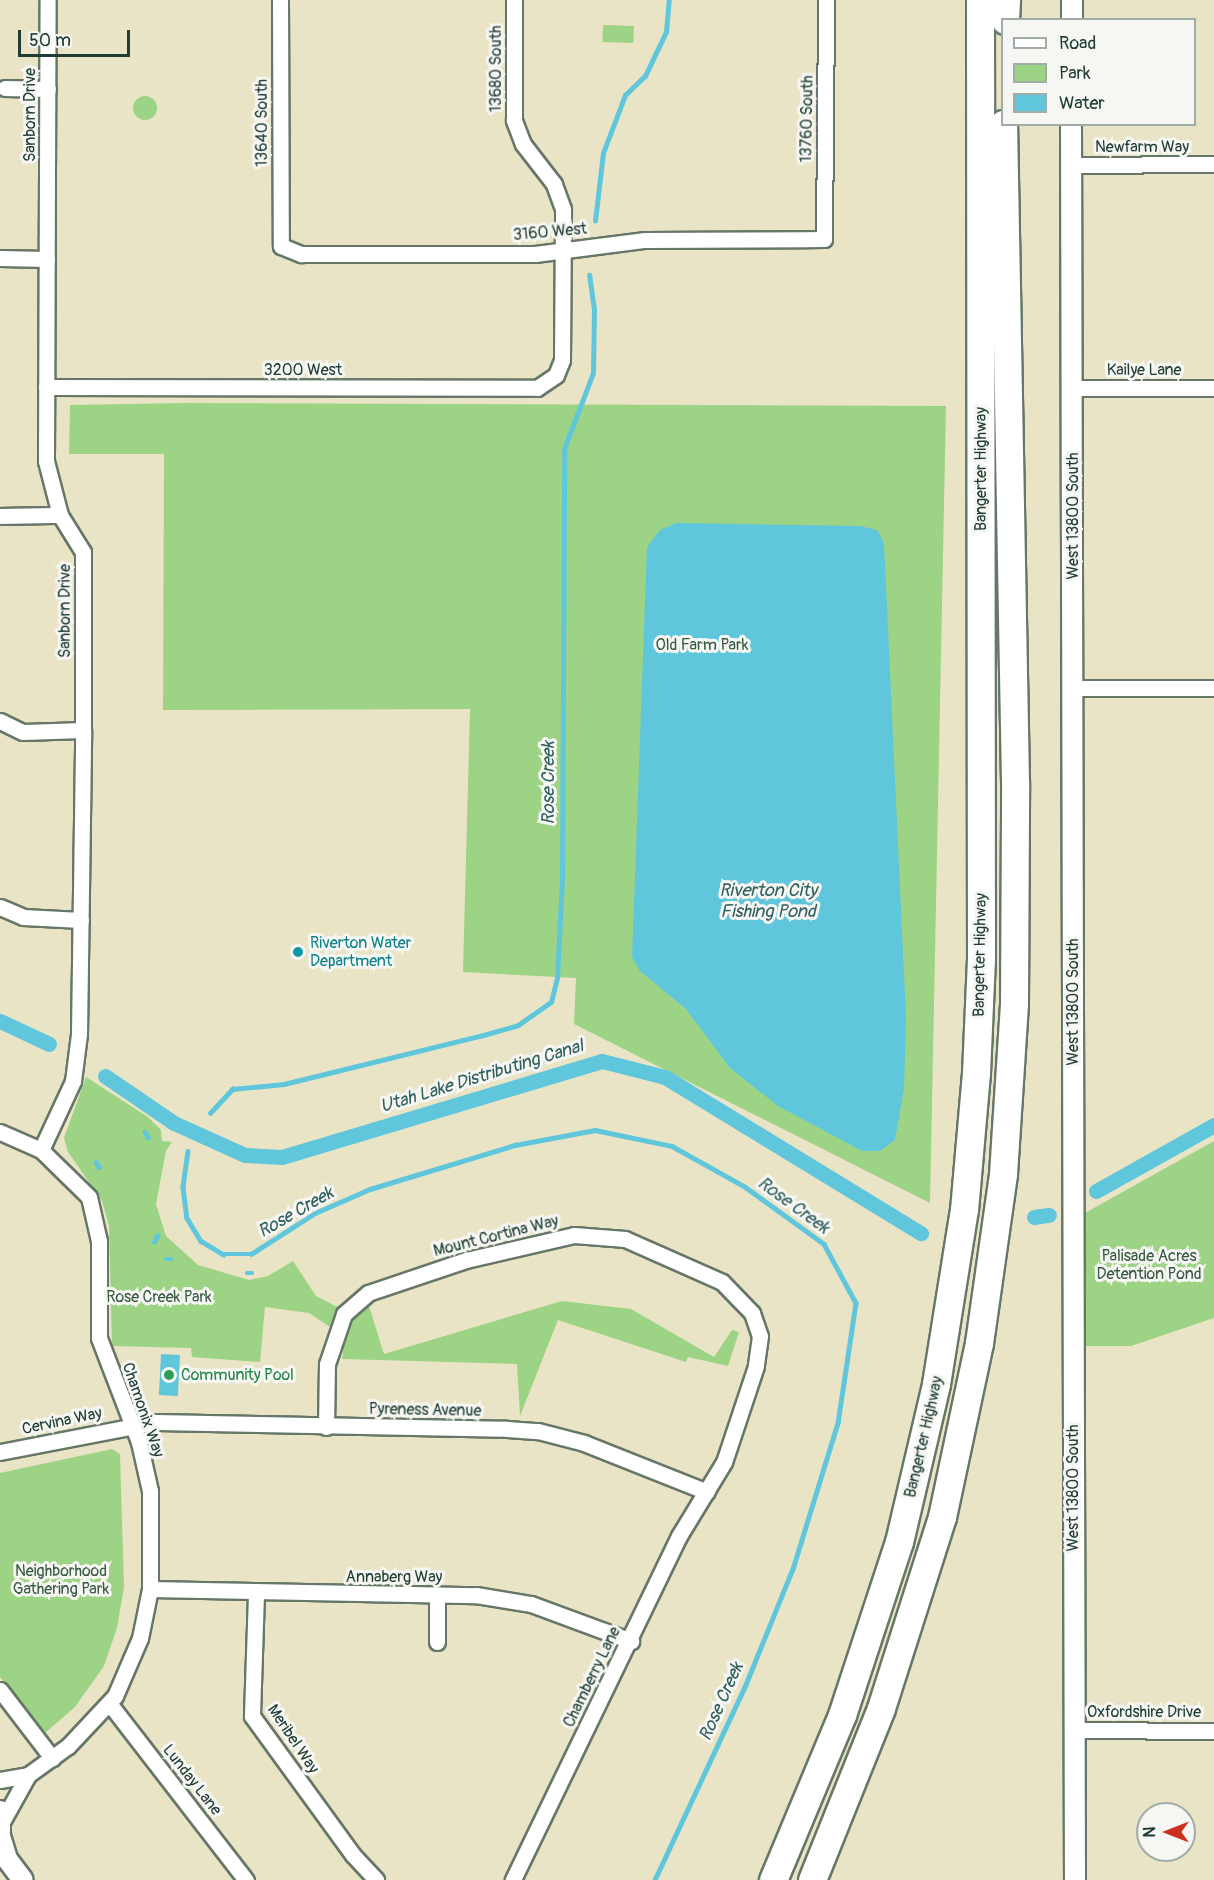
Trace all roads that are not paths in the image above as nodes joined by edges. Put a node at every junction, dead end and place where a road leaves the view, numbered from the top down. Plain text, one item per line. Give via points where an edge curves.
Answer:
1 (48, 0) edge
2 (280, 0) edge
3 (514, 0) edge
4 (826, 0) edge
5 (980, 0) edge
6 (1005, 0) edge
7 (1072, 0) edge
8 (1005, 18) edge
9 (1072, 18) edge
10 (5, 88) dead end
11 (48, 89) junction
12 (1003, 126) edge
13 (1071, 126) edge
14 (1214, 164) edge
15 (1071, 165) junction
16 (824, 239) joint
17 (281, 246) joint
18 (564, 250) junction
19 (0, 258) edge
20 (47, 259) junction
21 (556, 375) joint
22 (46, 387) junction
23 (1073, 388) junction
24 (1214, 388) edge
25 (60, 515) junction
26 (0, 516) edge
27 (1074, 688) junction
28 (1214, 688) edge
29 (0, 721) edge
30 (83, 730) junction
31 (0, 907) edge
32 (81, 920) junction
33 (0, 1132) edge
34 (41, 1150) junction
35 (132, 1425) junction
36 (326, 1427) junction
37 (0, 1452) edge
38 (707, 1492) junction
39 (150, 1589) junction
40 (256, 1594) junction
41 (437, 1595) junction
42 (631, 1641) junction
43 (437, 1642) dead end
44 (0, 1690) edge
45 (109, 1703) junction
46 (1074, 1730) junction
47 (1214, 1731) edge
48 (52, 1758) junction
49 (28, 1775) junction
50 (0, 1780) edge
51 (0, 1825) edge
52 (23, 1880) edge
53 (246, 1880) edge
54 (376, 1880) edge
55 (513, 1880) edge
56 (773, 1880) edge
57 (812, 1880) edge
58 (1075, 1880) edge

1 - 11 street, Sanborn Drive
2 - 17 street, 13640 South
3 - 18 street, 13680 South via 514,120 523,144 554,184 563,209
4 - 16 street, 13760 South
5 - 56 highway, Bangerter Highway via 981,958 976,1085 964,1210 936,1384 899,1542 842,1714
6 - 8 highway
7 - 9 street
10 - 11 street
11 - 20 street, Sanborn Drive
12 - 57 highway, Bangerter Highway via 1003,298 1015,782 1013,1013 1002,1185 979,1343 939,1526 881,1708
13 - 15 street, West 13800 South
14 - 15 street, Newfarm Way
15 - 23 street, West 13800 South
16 - 18 street, 3160 West via 645,240
17 - 18 street, 3160 West via 301,254 535,254
18 - 21 street, 13680 South via 562,360
19 - 20 street
20 - 22 street, Sanborn Drive
21 - 22 street, 3200 West via 537,388
22 - 25 street, Sanborn Drive via 46,460
23 - 24 street, Kailye Lane
23 - 27 street, West 13800 South
25 - 26 street
25 - 30 street, Sanborn Drive via 82,552
27 - 28 street
27 - 46 street, West 13800 South
29 - 30 street via 24,732
30 - 32 street, Sanborn Drive
31 - 32 street via 24,918
32 - 34 street, Sanborn Drive via 79,1034 73,1081
33 - 34 street, Chamonix Way
34 - 35 street, Chamonix Way via 88,1197 99,1241 99,1338
35 - 36 street, Pyreness Avenue
35 - 37 street, Cervina Way
35 - 39 street, Chamonix Way via 150,1491
36 - 38 street, Pyreness Avenue via 538,1431 584,1443
36 - 38 street, Mount Cortina Way via 327,1364 337,1326 344,1314 368,1293 466,1260 574,1235 625,1239 722,1282 752,1313 757,1329 756,1366 724,1462
38 - 42 street, Chamberry Lane via 679,1536
39 - 40 street, Annaberg Way
39 - 45 street, Chamonix Way via 140,1638
40 - 41 street, Annaberg Way
40 - 54 street, Meribel Way via 252,1716 353,1855
41 - 42 street, Annaberg Way via 476,1595 531,1604
41 - 43 street
42 - 55 street, Chamberry Lane
44 - 48 street
45 - 48 street, Chamonix Way
45 - 53 street, Lunday Lane
46 - 47 street, Oxfordshire Drive
46 - 58 street, West 13800 South
48 - 49 street, Chamonix Way
49 - 50 street, Chamonix Way
49 - 51 street, Chamonix Way
51 - 52 street via 7,1859

